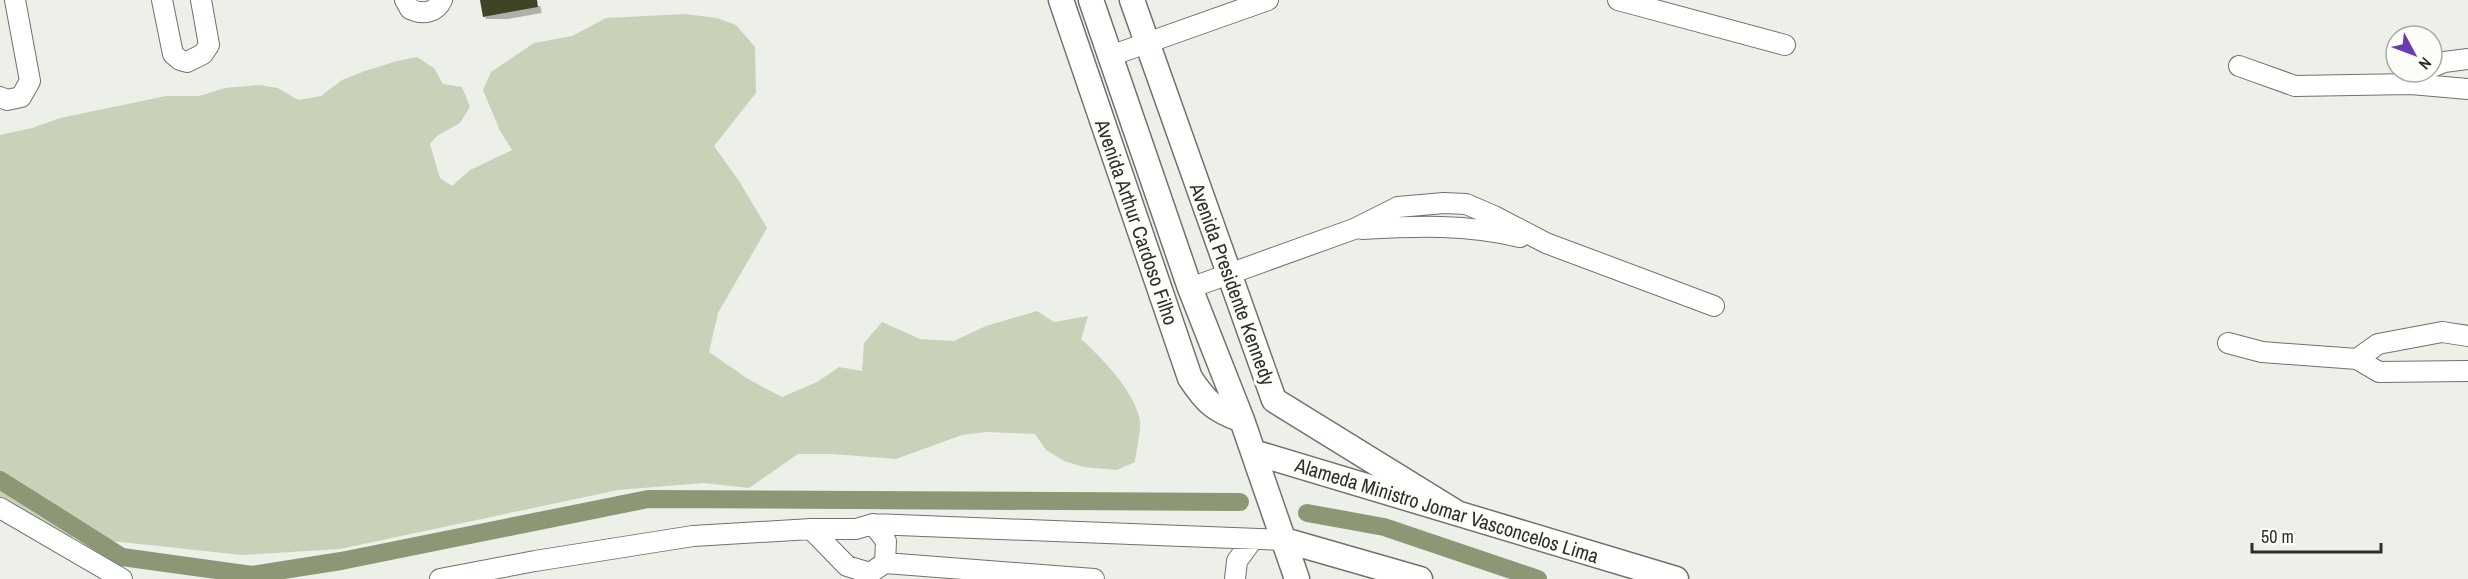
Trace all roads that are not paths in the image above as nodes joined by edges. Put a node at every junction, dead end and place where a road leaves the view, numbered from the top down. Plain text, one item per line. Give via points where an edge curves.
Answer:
1 (15, 0) edge
2 (162, 0) edge
3 (201, 0) edge
4 (405, 0) edge
5 (442, 0) edge
6 (1061, 0) edge
7 (1091, 0) edge
8 (1132, 0) edge
9 (1268, 0) edge
10 (1625, 2) edge
11 (1147, 43) junction
12 (1785, 45) dead end
13 (1110, 56) junction
14 (2468, 59) edge
15 (2444, 62) edge
16 (2239, 66) dead end
17 (2384, 80) edge
18 (2444, 84) edge
19 (2468, 89) edge
20 (0, 97) edge
21 (1229, 274) junction
22 (1190, 288) junction
23 (1714, 306) dead end
24 (2468, 336) edge
25 (2228, 343) dead end
26 (2357, 359) junction
27 (2468, 371) edge
28 (1242, 420) junction
29 (1253, 452) junction
30 (0, 508) edge
31 (1457, 513) junction
32 (867, 526) junction
33 (811, 529) junction
34 (1252, 539) junction
35 (1284, 540) junction
36 (864, 572) edge
37 (122, 579) edge
38 (440, 579) edge
39 (1094, 579) edge
40 (1235, 579) edge
41 (1297, 579) edge
42 (1420, 579) edge
43 (1676, 579) edge

1 - 20 street via 30,81 21,97
2 - 3 street via 173,54 187,62 203,54 209,45
4 - 5 street via 410,9 427,13
6 - 28 main road, Avenida Arthur Cardoso Filho via 1190,378 1206,401 1220,412
7 - 13 main road, Avenida Presidente Kennedy
8 - 11 main road, Avenida Presidente Kennedy
9 - 11 street
10 - 12 street
11 - 13 street
11 - 21 main road, Avenida Presidente Kennedy
13 - 22 main road, Avenida Presidente Kennedy
14 - 15 street
16 - 17 street via 2295,86
18 - 19 street
21 - 22 street
21 - 23 street via 1354,229 1398,207 1466,204 1546,243
21 - 31 main road, Avenida Presidente Kennedy via 1274,400
22 - 28 main road, Avenida Presidente Kennedy
24 - 26 street via 2442,332 2378,344
25 - 26 street via 2262,352
26 - 27 street via 2379,372
28 - 29 main road, Avenida Presidente Kennedy
29 - 31 main road, Alameda Ministro Jomar Vasconcelos Lima
29 - 35 main road, Avenida Presidente Kennedy
30 - 37 street
31 - 43 main road, Alameda Ministro Jomar Vasconcelos Lima
32 - 33 street
32 - 34 street
32 - 36 street via 886,541
32 - 36 street via 849,539 845,550
33 - 36 street
33 - 38 street via 693,536
34 - 35 street
34 - 40 street via 1237,561
35 - 41 main road, Avenida Presidente Kennedy
35 - 42 main road
36 - 39 street

